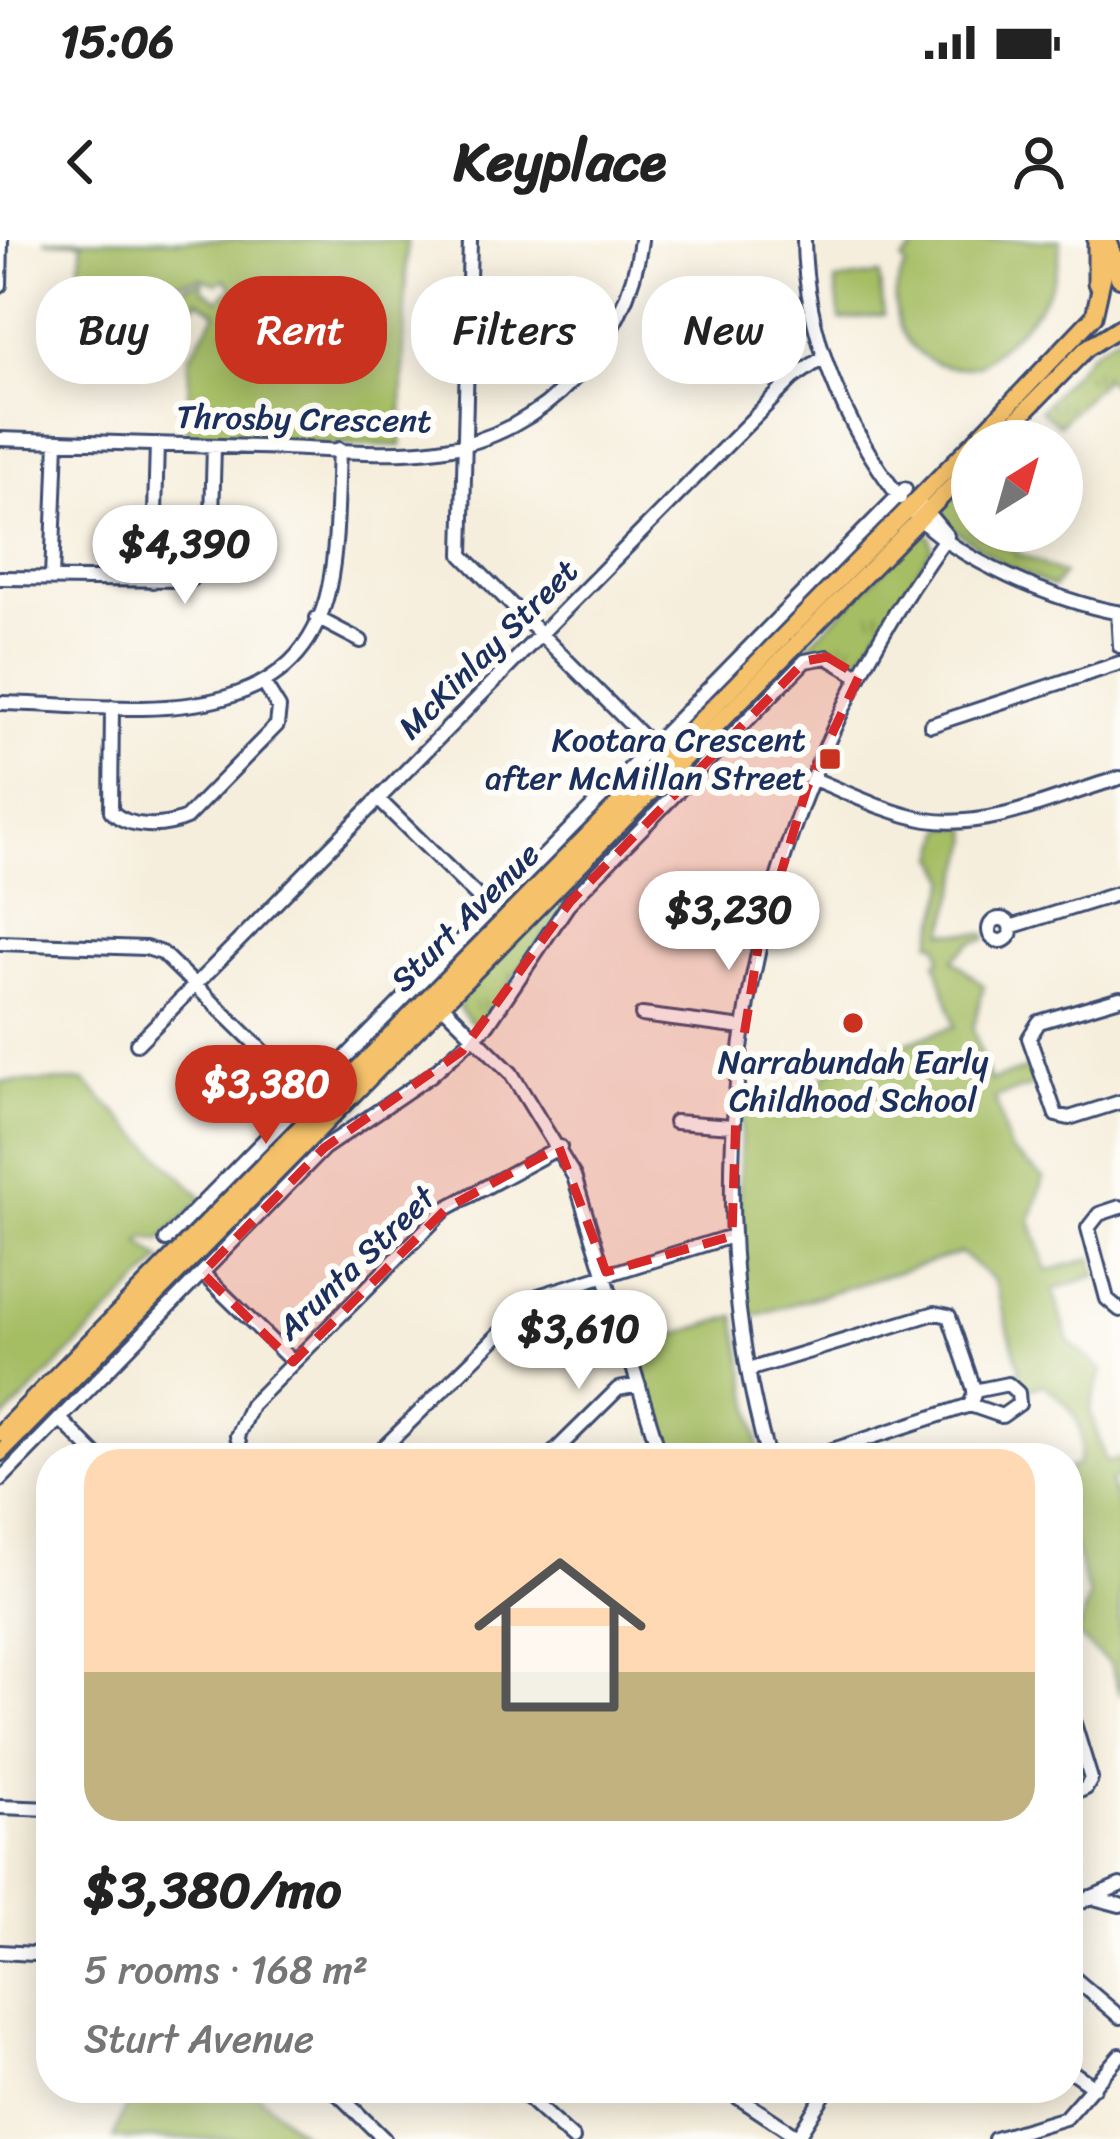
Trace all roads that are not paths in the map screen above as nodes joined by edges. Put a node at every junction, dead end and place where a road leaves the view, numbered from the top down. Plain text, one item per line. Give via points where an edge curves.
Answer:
1 (2, 240) edge
2 (470, 240) edge
3 (640, 240) edge
4 (804, 240) edge
5 (1105, 242) edge
6 (1120, 277) edge
7 (0, 286) edge
8 (1120, 327) edge
9 (824, 358) junction
10 (995, 420) edge
11 (1017, 420) edge
12 (0, 439) edge
13 (57, 441) junction
14 (157, 444) junction
15 (463, 444) junction
16 (214, 446) junction
17 (339, 449) junction
18 (951, 465) edge
19 (951, 480) edge
20 (913, 504) junction
21 (947, 536) junction
22 (0, 578) edge
23 (52, 580) junction
24 (153, 581) junction
25 (1119, 613) edge
26 (317, 618) junction
27 (540, 636) junction
28 (361, 640) dead end
29 (1120, 646) edge
30 (1120, 663) edge
31 (859, 676) junction
32 (263, 682) junction
33 (0, 703) edge
34 (112, 707) junction
35 (931, 724) dead end
36 (663, 758) junction
37 (812, 778) junction
38 (1120, 778) edge
39 (378, 800) junction
40 (1120, 893) edge
41 (718, 901) dead end
42 (491, 910) junction
43 (766, 915) junction
44 (1010, 927) dead end
45 (0, 943) edge
46 (196, 984) junction
47 (1120, 998) edge
48 (436, 999) junction
49 (642, 1016) dead end
50 (743, 1028) junction
51 (475, 1037) junction
52 (136, 1044) dead end
53 (1120, 1102) edge
54 (319, 1107) junction
55 (675, 1122) dead end
56 (733, 1126) junction
57 (560, 1147) junction
58 (1120, 1207) edge
59 (732, 1236) junction
60 (166, 1240) dead end
61 (606, 1272) junction
62 (202, 1274) junction
63 (1120, 1310) edge
64 (293, 1362) junction
65 (748, 1370) junction
66 (639, 1384) junction
67 (60, 1419) junction
68 (1, 1439) edge
69 (36, 1443) edge
70 (36, 1443) edge
71 (84, 1443) edge
72 (239, 1443) edge
73 (388, 1443) edge
74 (563, 1443) edge
75 (657, 1443) edge
76 (765, 1443) edge
77 (849, 1443) edge
78 (0, 1480) edge
79 (1083, 1753) edge
80 (1083, 1789) edge
81 (0, 1807) edge
82 (36, 1808) edge
83 (1120, 1885) edge
84 (1090, 1898) junction
85 (1083, 1901) edge
86 (1120, 1906) edge
87 (0, 1952) edge
88 (36, 1954) edge
89 (1083, 1985) edge
90 (1120, 2017) edge
91 (1120, 2055) edge
92 (1083, 2079) edge
93 (1094, 2087) junction
94 (1083, 2099) edge
95 (347, 2103) edge
96 (533, 2103) edge
97 (746, 2103) edge
98 (819, 2103) edge
99 (1079, 2103) edge
100 (798, 2138) edge
101 (384, 2139) edge
102 (573, 2139) edge
103 (995, 2139) edge

1 - 7 street
2 - 15 street
3 - 15 street, Throsby Crescent via 620,311 581,372 522,420
4 - 9 street
5 - 6 highway
5 - 10 main road, Sturt Avenue via 1100,304
8 - 11 main road via 1087,348
9 - 20 street via 852,422
9 - 27 street, McKinlay Street via 797,374
12 - 13 street, Throsby Crescent
13 - 14 street, Throsby Crescent
13 - 23 street
14 - 16 street, Throsby Crescent
14 - 24 street
15 - 17 street, Throsby Crescent
15 - 27 street via 463,557
16 - 17 street, Throsby Crescent
16 - 24 street via 212,554 186,582
17 - 26 street via 328,590
18 - 20 main road, Sturt Avenue
19 - 20 main road, Sturt Avenue
20 - 21 street
20 - 36 main road, Sturt Avenue
21 - 25 street via 1029,585
21 - 31 street
22 - 23 street
23 - 24 street
25 - 29 street
26 - 28 street
26 - 32 street
27 - 36 street
27 - 39 street, McKinlay Street
30 - 35 street
31 - 37 street
31 - 51 street, Sturt Avenue via 827,657 805,661 570,902
32 - 34 street via 214,703
32 - 34 street via 278,708 277,724 179,822 129,823 111,811
33 - 34 street
36 - 42 street, Sturt Avenue
36 - 48 main road, Sturt Avenue
37 - 38 street via 906,815 958,821
37 - 43 street
39 - 42 street
39 - 46 street, McKinlay Street
40 - 44 street
41 - 43 street
42 - 54 street, Sturt Avenue
43 - 50 street
45 - 46 street via 146,948
46 - 52 street, McKinlay Street
46 - 54 street
47 - 53 street via 1039,1022 1029,1036 1056,1115
48 - 51 street
48 - 54 main road, Sturt Avenue
49 - 50 street
50 - 56 street
51 - 57 street
51 - 62 street, Sturt Avenue via 324,1148
54 - 60 street, Sturt Avenue
54 - 68 main road, Sturt Avenue
54 - 68 main road, Sturt Avenue via 51,1399
55 - 56 street
56 - 59 street
57 - 61 street
57 - 64 street, Arunta Street via 447,1208
58 - 63 street via 1088,1228 1108,1299
59 - 61 street
59 - 65 street
61 - 66 street
61 - 73 street via 538,1296
62 - 64 street
62 - 67 street, Sturt Avenue
64 - 72 street, Arunta Street via 241,1418
65 - 76 street
65 - 77 street via 943,1312 972,1398
66 - 74 street via 618,1389
66 - 75 street
67 - 69 street, Sturt Avenue
67 - 71 street
70 - 78 street, Sturt Avenue
79 - 80 street via 1091,1779
81 - 82 street
83 - 84 street
84 - 85 street
84 - 86 street
87 - 88 street
89 - 90 street
91 - 93 street
92 - 93 street
93 - 94 street
95 - 101 street
96 - 102 street
97 - 100 street
98 - 100 street
99 - 103 street via 1065,2118

